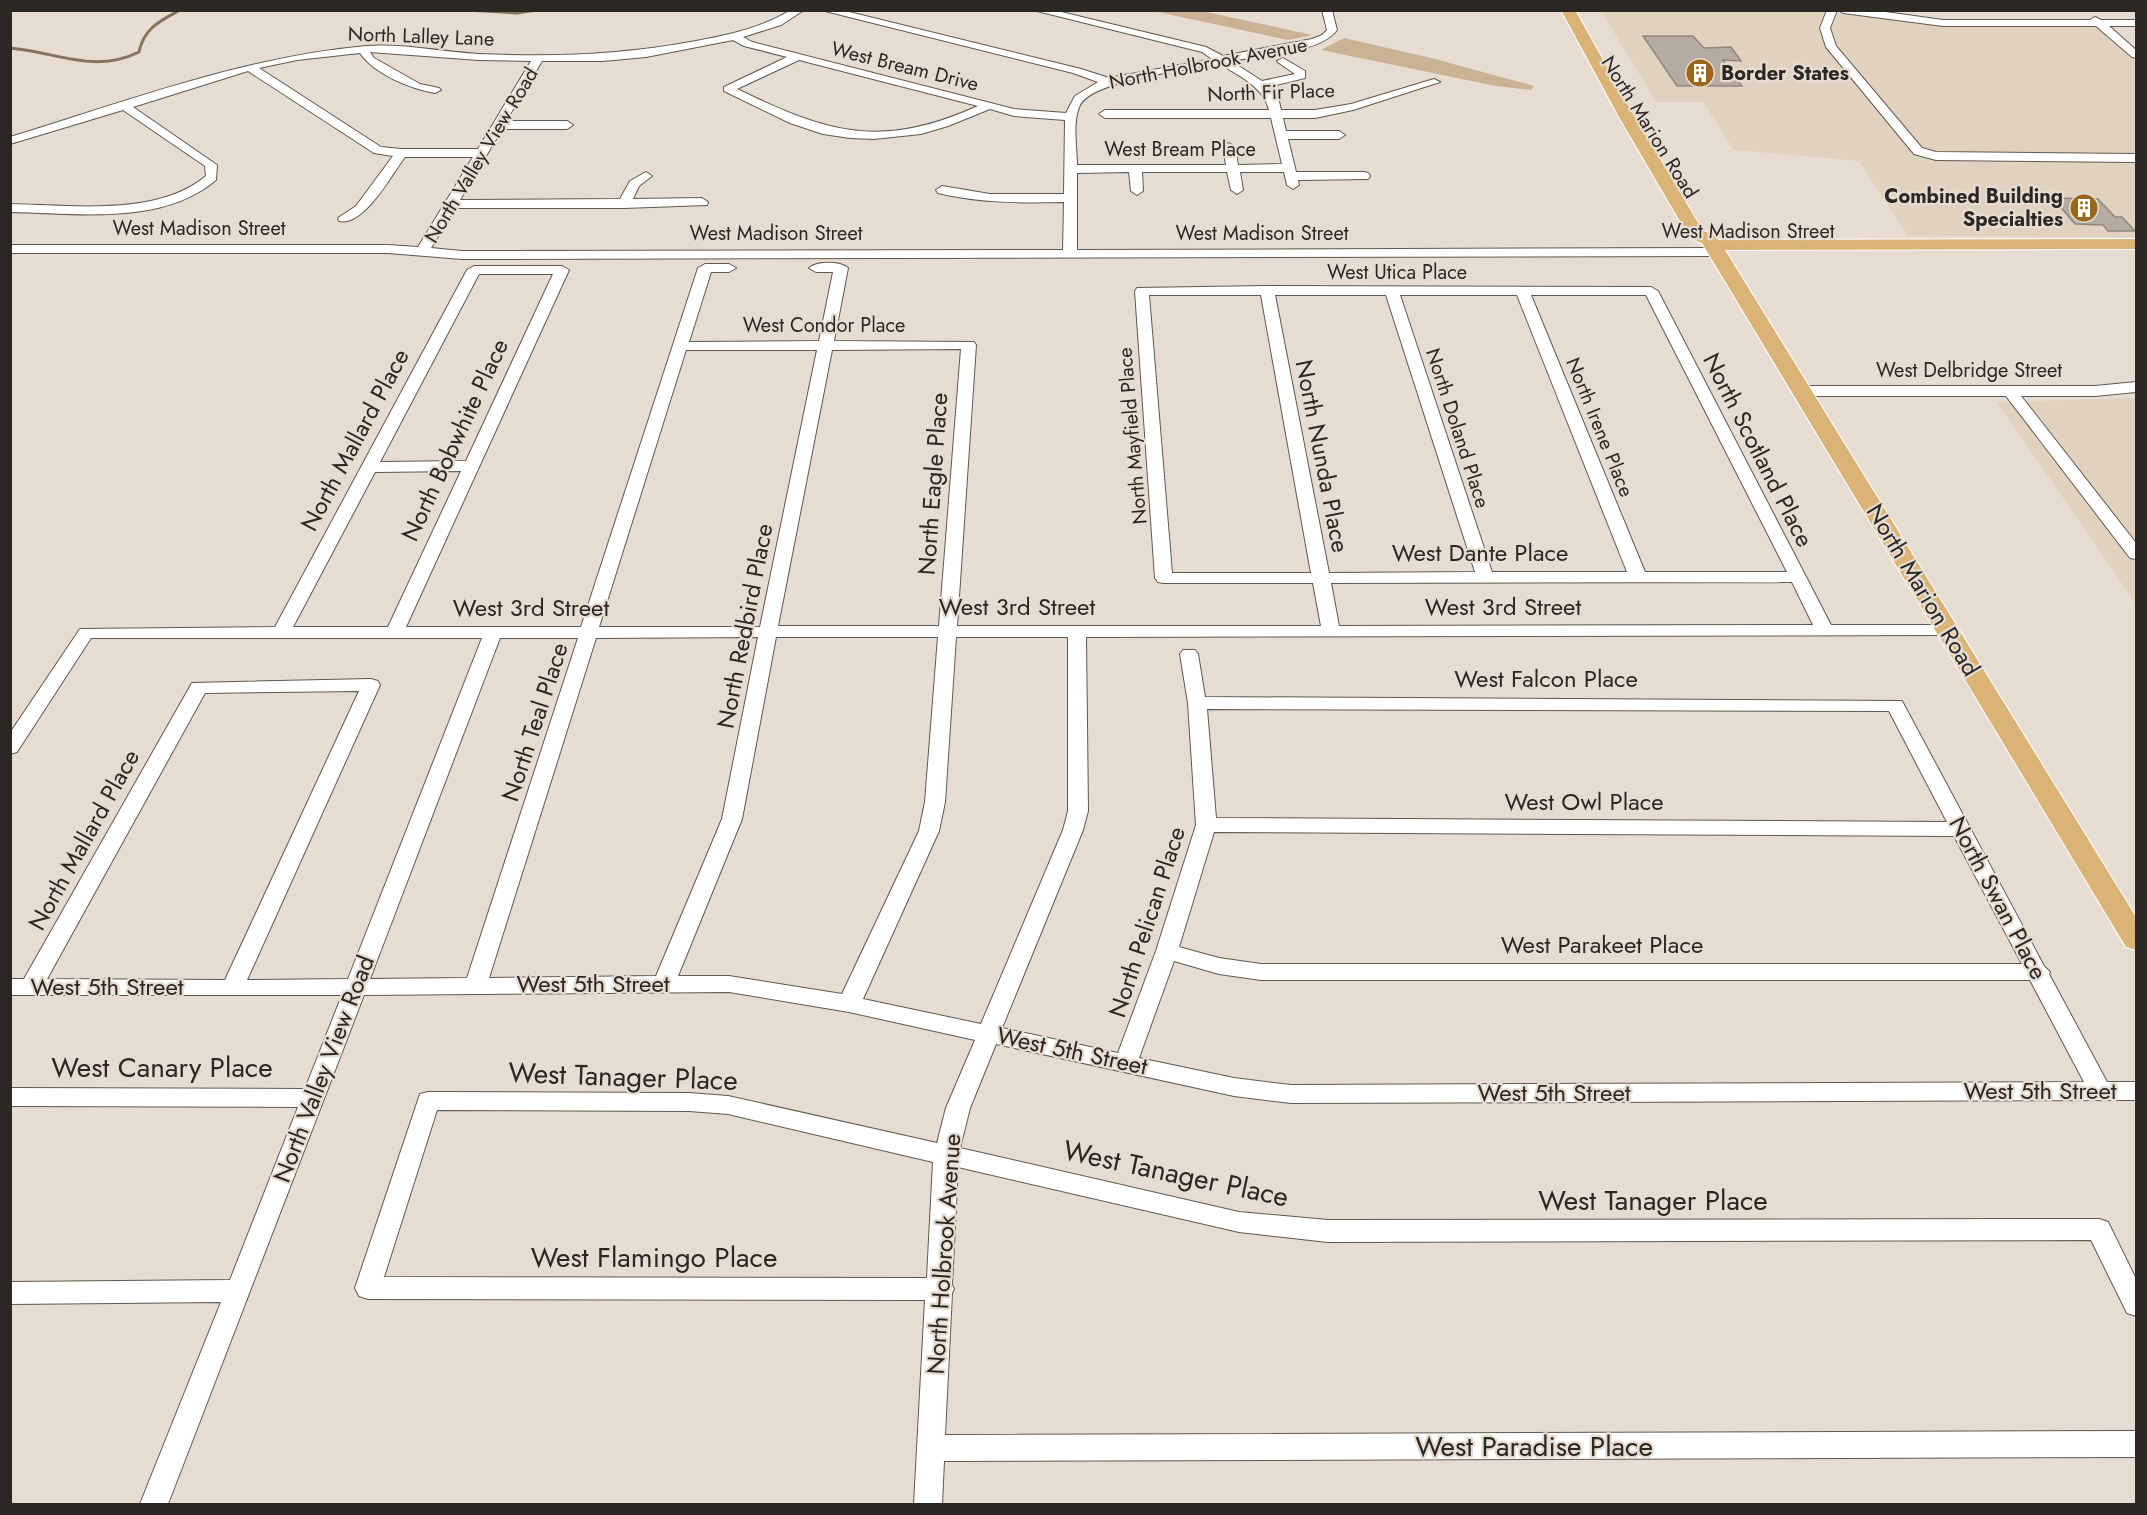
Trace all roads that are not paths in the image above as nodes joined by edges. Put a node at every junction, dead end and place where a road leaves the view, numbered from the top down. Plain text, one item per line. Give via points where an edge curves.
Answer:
1 (799, 10) edge
2 (825, 10) edge
3 (1038, 10) edge
4 (1327, 10) edge
5 (1568, 10) edge
6 (1580, 10) edge
7 (1832, 10) edge
8 (1843, 10) edge
9 (2084, 10) edge
10 (2099, 23) junction
11 (2136, 23) edge
12 (734, 37) junction
13 (365, 49) junction
14 (2136, 55) edge
15 (539, 57) junction
16 (797, 57) junction
17 (1223, 60) junction
18 (1284, 61) dead end
19 (249, 67) junction
20 (1108, 82) junction
21 (1434, 82) dead end
22 (1260, 85) junction
23 (435, 90) dead end
24 (125, 106) junction
25 (988, 106) junction
26 (1105, 114) dead end
27 (1277, 114) junction
28 (1071, 117) junction
29 (499, 126) junction
30 (567, 126) dead end
31 (1282, 135) junction
32 (1339, 135) dead end
33 (10, 141) edge
34 (1229, 147) dead end
35 (401, 153) junction
36 (483, 153) junction
37 (2136, 158) edge
38 (1672, 162) dead end
39 (1135, 168) junction
40 (1233, 168) junction
41 (1071, 169) junction
42 (646, 176) dead end
43 (1291, 176) junction
44 (1364, 176) dead end
45 (942, 190) dead end
46 (1237, 190) dead end
47 (1137, 191) dead end
48 (1071, 198) junction
49 (702, 201) dead end
50 (451, 204) junction
51 (624, 204) junction
52 (10, 208) edge
53 (344, 218) dead end
54 (1713, 241) junction
55 (2136, 244) edge
56 (10, 249) edge
57 (424, 249) junction
58 (1070, 249) junction
59 (2136, 254) edge
60 (705, 268) joint
61 (562, 270) joint
62 (1142, 291) joint
63 (1267, 291) junction
64 (1392, 291) junction
65 (1651, 291) joint
66 (1523, 292) junction
67 (826, 345) junction
68 (969, 345) joint
69 (680, 346) junction
70 (2136, 387) edge
71 (1802, 391) junction
72 (2010, 391) junction
73 (471, 466) junction
74 (370, 467) junction
75 (2136, 554) edge
76 (1485, 577) junction
77 (1638, 577) junction
78 (1797, 577) junction
79 (1164, 578) joint
80 (1321, 578) junction
81 (1825, 630) junction
82 (1947, 630) junction
83 (1077, 631) junction
84 (1331, 631) junction
85 (493, 632) junction
86 (589, 632) junction
87 (768, 632) junction
88 (948, 632) junction
89 (281, 633) junction
90 (394, 633) junction
91 (1189, 654) dead end
92 (1197, 703) junction
93 (1895, 705) joint
94 (10, 748) edge
95 (1206, 825) junction
96 (1961, 829) junction
97 (2136, 940) edge
98 (1167, 951) junction
99 (2038, 972) junction
100 (664, 984) junction
101 (476, 985) junction
102 (21, 987) edge
103 (355, 987) junction
104 (232, 988) junction
105 (849, 1004) junction
106 (988, 1033) junction
107 (1126, 1062) junction
108 (2100, 1091) junction
109 (2136, 1091) edge
110 (10, 1097) edge
111 (313, 1098) junction
112 (946, 1154) junction
113 (368, 1288) joint
114 (941, 1289) junction
115 (238, 1291) junction
116 (10, 1293) edge
117 (2136, 1305) edge
118 (2136, 1444) edge
119 (932, 1448) junction
120 (154, 1504) edge
121 (928, 1504) edge

1 - 12 street, North Lalley Lane via 777,23
2 - 20 street via 1077,71
3 - 17 street via 1189,45
4 - 17 street, North Holbrook Avenue via 1332,30 1322,39
5 - 54 main road, North Marion Road via 1697,235
6 - 38 main road, North Marion Road
7 - 37 street via 1824,36 1918,151 1936,156
8 - 10 street via 1943,22
9 - 10 street
10 - 11 street
10 - 14 street
12 - 15 street, North Lalley Lane via 646,54
12 - 16 street, West Bream Drive
13 - 15 street, North Lalley Lane
13 - 19 street, North Lalley Lane
13 - 23 street via 370,60 417,87
15 - 29 street, North Valley View Road
16 - 25 street, West Bream Drive
16 - 25 street via 728,89 803,124 859,135 930,129
17 - 20 street, North Holbrook Avenue
17 - 22 street
18 - 22 street via 1301,76
19 - 24 street, North Lalley Lane
19 - 35 street via 378,150
20 - 28 street, North Holbrook Avenue via 1079,97 1072,106
21 - 27 street, North Fir Place via 1338,111
22 - 27 street via 1272,97
24 - 33 street, North Lalley Lane
24 - 52 street via 211,165 212,177 205,186 167,203 133,208
25 - 28 street, West Bream Drive via 1030,115
26 - 27 street, North Fir Place via 1225,120
27 - 31 street
28 - 41 street, North Holbrook Avenue
29 - 30 street
29 - 36 street, North Valley View Road
31 - 32 street
31 - 43 street
34 - 40 street
35 - 36 street
35 - 53 street via 361,210
36 - 50 street, North Valley View Road
39 - 40 street, West Bream Place
39 - 41 street, West Bream Place
39 - 47 street
40 - 43 street, West Bream Place
40 - 46 street
41 - 48 street, North Holbrook Avenue
42 - 51 street via 634,184
43 - 44 street, West Bream Place
45 - 48 street via 990,199
48 - 58 street, North Holbrook Avenue
49 - 51 street
50 - 51 street
50 - 57 street, North Valley View Road
54 - 55 main road, West Madison Street
54 - 58 street, West Madison Street
54 - 59 main road, West Madison Street
54 - 71 main road, North Marion Road
56 - 57 street, West Madison Street
57 - 58 street, West Madison Street via 462,255
60 - 67 street, North Redbird Place via 841,268
60 - 69 street, North Teal Place
61 - 73 street, North Bobwhite Place
61 - 74 street, North Mallard Place via 474,270
62 - 63 street, West Utica Place
62 - 79 street, North Mayfield Place
63 - 64 street, West Utica Place
63 - 80 street, North Nunda Place
64 - 66 street, West Utica Place
64 - 76 street, North Doland Place
65 - 66 street, West Utica Place
65 - 78 street, North Scotland Place
66 - 77 street, North Irene Place
67 - 68 street, West Condor Place
67 - 69 street, West Condor Place
67 - 87 street, North Redbird Place
68 - 88 street, North Eagle Place
69 - 86 street, North Teal Place
70 - 72 street, West Delbridge Street via 2095,392
71 - 72 street, West Delbridge Street
71 - 82 main road, North Marion Road
72 - 75 street
73 - 74 street
73 - 90 street, North Bobwhite Place
74 - 89 street, North Mallard Place
76 - 77 street, West Dante Place
76 - 80 street, West Dante Place
77 - 78 street, West Dante Place
78 - 81 street, North Scotland Place
79 - 80 street, West Dante Place
80 - 84 street, North Nunda Place
81 - 82 street, West 3rd Street
81 - 84 street, West 3rd Street
82 - 97 main road, North Marion Road
83 - 84 street, West 3rd Street
83 - 88 street, West 3rd Street
83 - 106 street, North Holbrook Avenue via 1078,812
85 - 86 street, West 3rd Street
85 - 90 street, West 3rd Street
85 - 103 street, North Valley View Road
86 - 87 street, West 3rd Street
86 - 101 street, North Teal Place
87 - 88 street, West 3rd Street
87 - 100 street, North Redbird Place via 732,819
88 - 105 street, North Eagle Place via 935,802 929,831
89 - 90 street, West 3rd Street
89 - 94 street, West 3rd Street via 86,633
91 - 92 street, North Pelican Place
92 - 93 street, West Falcon Place
92 - 95 street, North Pelican Place
93 - 96 street, North Swan Place
95 - 96 street, West Owl Place
95 - 98 street, North Pelican Place
96 - 99 street, North Swan Place
98 - 99 street, West Parakeet Place via 1219,966 1261,972
98 - 107 street, North Pelican Place
99 - 108 street, North Swan Place
100 - 101 street, West 5th Street
100 - 105 street, West 5th Street via 750,986
101 - 103 street, West 5th Street
102 - 104 street, West 5th Street
102 - 104 street, North Mallard Place via 200,687 371,685
103 - 104 street, West 5th Street
103 - 111 street, North Valley View Road
105 - 106 street, West 5th Street
106 - 107 street, West 5th Street
106 - 112 street, North Holbrook Avenue via 958,1108
107 - 108 street, West 5th Street via 1234,1087 1291,1094
108 - 109 street, West 5th Street
110 - 111 street, West Canary Place
111 - 115 street, North Valley View Road
112 - 113 street, West Tanager Place via 728,1105 428,1101
112 - 114 street, North Holbrook Avenue
112 - 117 street, West Tanager Place via 1239,1222 1328,1231 2099,1229
113 - 114 street, West Flamingo Place
114 - 119 street, North Holbrook Avenue
115 - 116 street
115 - 120 street, North Valley View Road
118 - 119 street, West Paradise Place
119 - 121 street, North Holbrook Avenue

